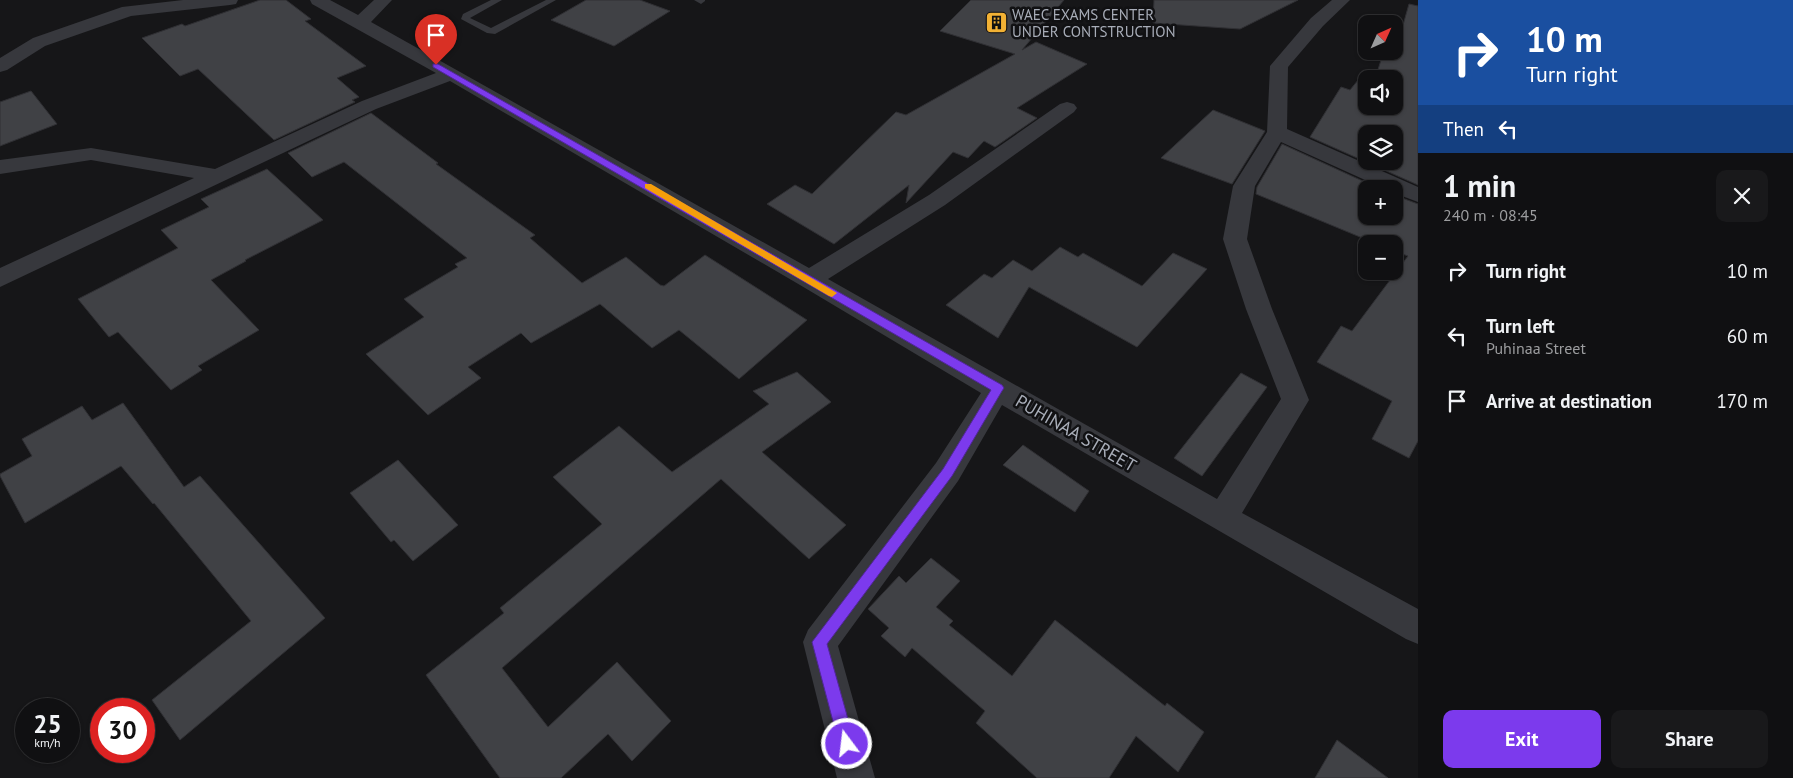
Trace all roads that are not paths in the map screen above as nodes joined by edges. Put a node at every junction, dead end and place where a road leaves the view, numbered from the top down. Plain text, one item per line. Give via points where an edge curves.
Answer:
1 (230, 0) edge
2 (318, 0) edge
3 (384, 0) edge
4 (498, 0) edge
5 (552, 0) edge
6 (1342, 0) edge
7 (360, 23) junction
8 (0, 66) edge
9 (451, 74) junction
10 (1067, 108) dead end
11 (1277, 132) junction
12 (0, 167) edge
13 (219, 176) junction
14 (1418, 195) edge
15 (0, 278) edge
16 (809, 279) junction
17 (998, 388) junction
18 (1222, 518) junction
19 (1418, 627) edge
20 (856, 778) edge

1 - 8 street via 128,11 39,42
2 - 7 street, PUHINAA STREET
3 - 7 street
4 - 5 lane via 465,19 495,31
6 - 11 street via 1317,22 1280,66
7 - 9 street, PUHINAA STREET
9 - 13 street via 369,105
9 - 16 street, PUHINAA STREET
10 - 16 street via 938,200
11 - 14 street
11 - 18 street via 1244,186 1235,239 1295,400
12 - 13 street via 91,154
13 - 15 street
16 - 17 street, PUHINAA STREET
17 - 18 street, PUHINAA STREET
17 - 20 street via 947,472 820,642
18 - 19 street, PUHINAA STREET

